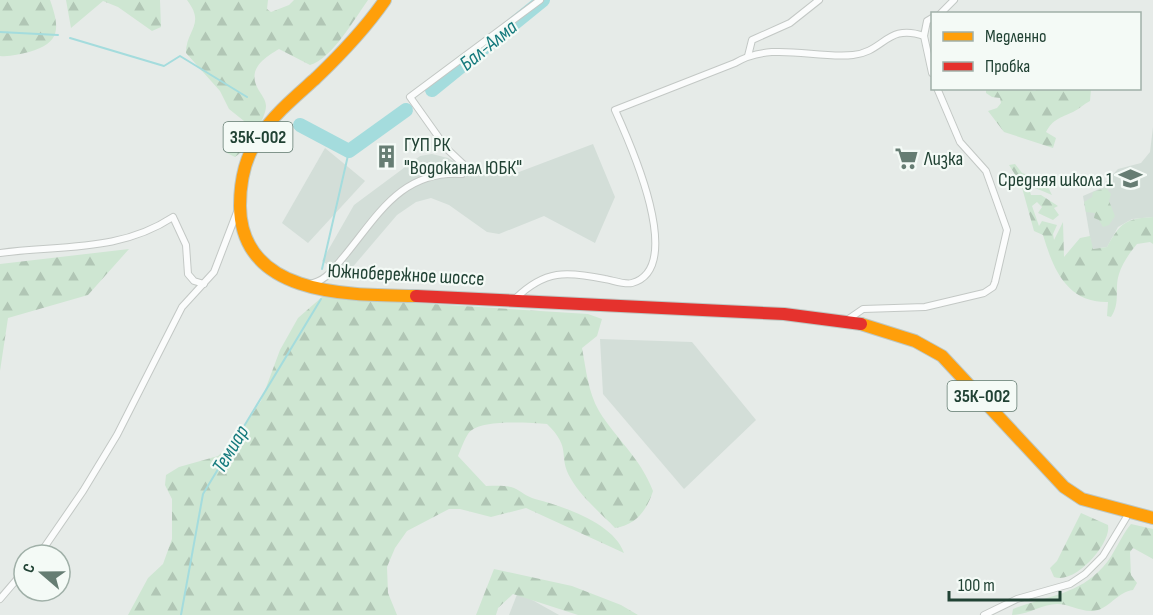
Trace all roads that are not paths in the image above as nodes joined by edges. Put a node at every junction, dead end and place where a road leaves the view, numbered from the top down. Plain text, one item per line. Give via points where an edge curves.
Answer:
1 (384, 0) edge
2 (540, 0) edge
3 (819, 0) edge
4 (954, 0) edge
5 (942, 12) edge
6 (931, 19) edge
7 (924, 36) junction
8 (748, 56) junction
9 (931, 65) edge
10 (938, 90) edge
11 (237, 212) junction
12 (0, 253) edge
13 (204, 284) junction
14 (304, 287) junction
15 (514, 303) junction
16 (846, 324) junction
17 (1153, 518) edge
18 (1129, 519) junction
19 (1153, 524) edge
20 (47, 543) edge
21 (12, 585) edge
22 (0, 599) edge
23 (984, 615) edge

1 - 11 highway, Южнобережное шоссе / 35К-002 via 335,57 275,115 253,145 243,165
1 - 14 highway, Южнобережное шоссе / 35К-002 via 337,57 277,115 245,165 238,211 252,249 267,267
2 - 14 street via 410,97 447,149 463,164 462,174 443,172 418,181 383,206 327,278
3 - 8 street via 790,23 752,40
4 - 5 street
6 - 7 street
7 - 8 street via 897,32 867,51 852,55 796,51
7 - 9 street
8 - 15 street via 615,110 656,231 655,252 643,278 630,284 586,275 549,276 533,282
10 - 16 street via 960,141 986,171 1007,230 993,288 925,307 863,309
11 - 13 street via 214,272
11 - 14 highway, Южнобережное шоссе / 35К-002 via 246,245 256,260 266,270
12 - 13 street via 119,241 148,233 173,217 186,245 188,274
13 - 20 street via 182,307 117,435
14 - 15 highway, Южнобережное шоссе
15 - 16 highway, Южнобережное шоссе / 35К-002
16 - 17 highway, Южнобережное шоссе / 35К-002 via 901,333 922,342 942,356 1064,487 1096,504
16 - 18 highway, Южнобережное шоссе via 902,338 937,356 1061,491 1080,504
18 - 19 highway, Южнобережное шоссе
18 - 23 street via 1103,556 1070,584 1017,599
21 - 22 street

